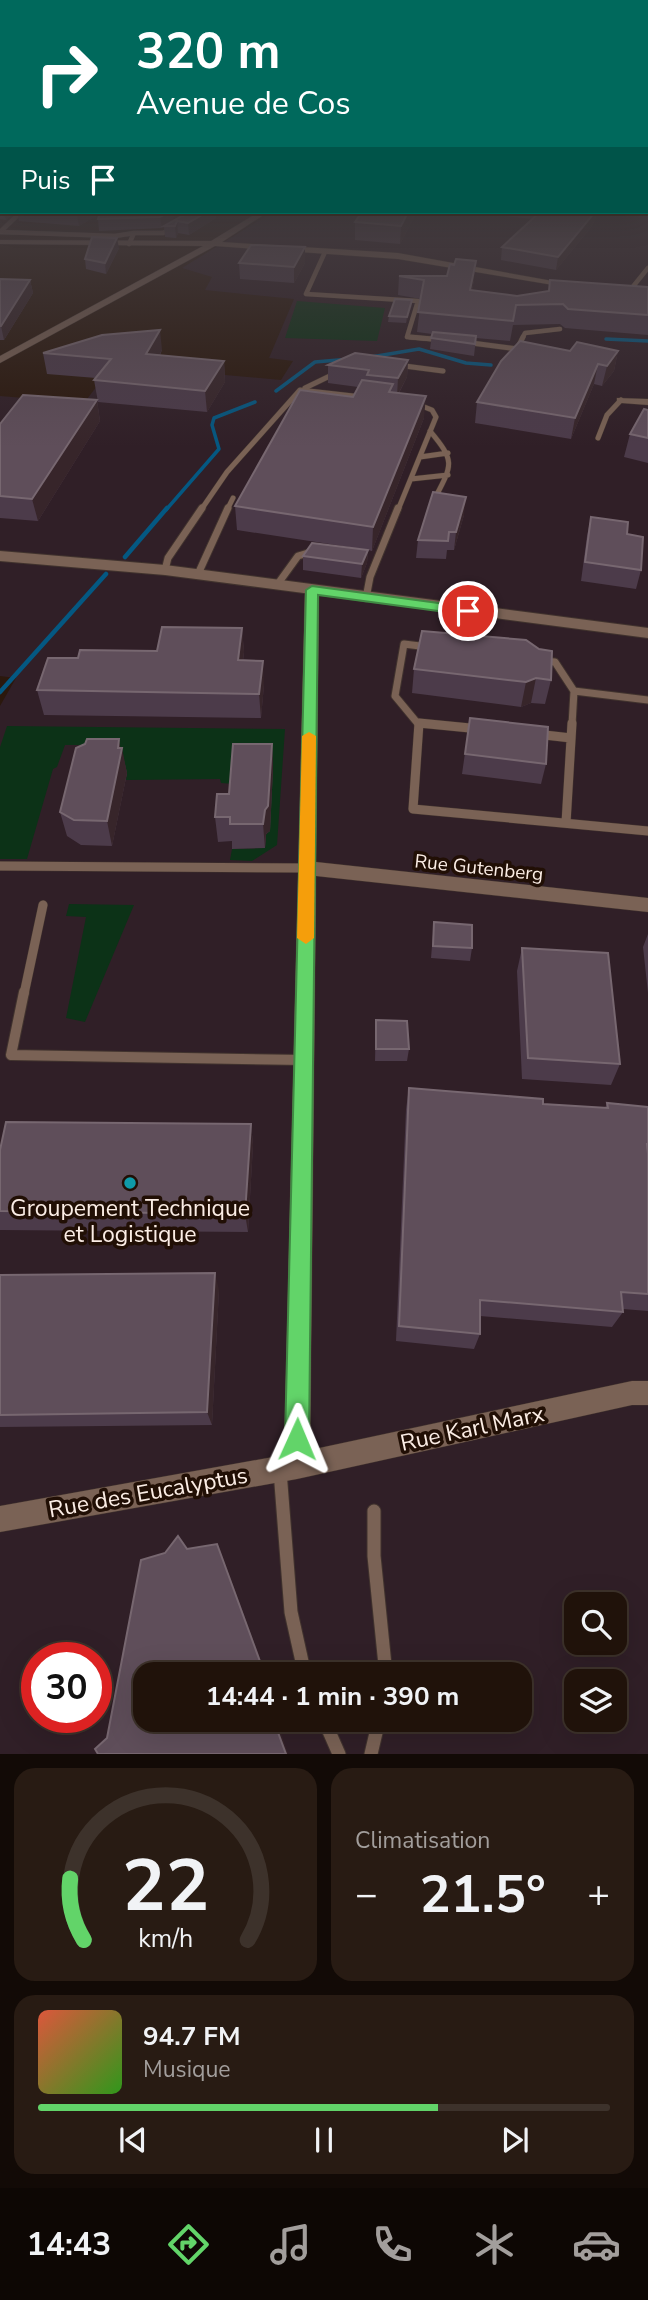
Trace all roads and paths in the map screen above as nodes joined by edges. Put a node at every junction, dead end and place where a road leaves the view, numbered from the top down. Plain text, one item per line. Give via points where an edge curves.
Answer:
1 (139, 284) edge
2 (311, 284) edge
3 (567, 284) edge
4 (635, 284) edge
5 (580, 286) edge
6 (614, 292) edge
7 (626, 295) junction
8 (637, 297) edge
9 (560, 329) dead end
10 (449, 341) edge
11 (463, 342) edge
12 (519, 347) junction
13 (536, 353) edge
14 (0, 360) edge
15 (387, 364) edge
16 (342, 368) edge
17 (443, 371) dead end
18 (300, 390) junction
19 (369, 397) edge
20 (621, 400) joint
21 (408, 402) edge
22 (648, 402) edge
23 (430, 431) junction
24 (598, 438) dead end
25 (448, 453) junction
26 (420, 457) junction
27 (448, 475) junction
28 (411, 479) junction
29 (233, 498) dead end
30 (435, 498) edge
31 (325, 551) edge
32 (0, 556) edge
33 (365, 556) edge
34 (379, 558) junction
35 (165, 570) junction
36 (198, 574) junction
37 (277, 585) junction
38 (312, 590) junction
39 (366, 598) junction
40 (648, 634) edge
41 (445, 649) edge
42 (528, 659) edge
43 (574, 691) junction
44 (648, 700) edge
45 (419, 723) junction
46 (488, 730) edge
47 (530, 734) edge
48 (571, 738) junction
49 (566, 823) junction
50 (648, 831) edge
51 (0, 866) edge
52 (307, 868) junction
53 (43, 905) dead end
54 (648, 905) edge
55 (304, 1060) junction
56 (648, 1393) edge
57 (288, 1467) junction
58 (374, 1511) dead end
59 (0, 1519) edge
60 (302, 1662) edge
61 (385, 1662) edge
62 (329, 1732) edge
63 (376, 1732) edge
64 (339, 1754) edge
65 (371, 1754) edge

1 - 14 street
2 - 10 lane via 306,294 418,301 407,337
3 - 5 street
4 - 7 lane
6 - 7 street
7 - 8 street
9 - 12 lane via 525,333
11 - 12 lane
12 - 13 lane
15 - 17 lane
16 - 18 lane
18 - 19 lane
18 - 35 lane via 227,472 168,558
20 - 22 street
20 - 24 lane via 607,415
21 - 23 lane via 432,410 436,417
23 - 25 lane
23 - 26 lane
25 - 26 lane
25 - 27 lane via 452,468
26 - 28 lane
27 - 28 lane
27 - 30 lane
28 - 34 lane
29 - 36 lane
31 - 37 lane via 311,550 293,557
32 - 35 street
33 - 34 lane
34 - 39 lane
35 - 36 street
36 - 37 street
37 - 38 street
38 - 39 street
38 - 52 street
39 - 40 street
41 - 45 lane via 404,644 395,696
42 - 43 lane via 555,662
43 - 44 lane
43 - 48 lane
45 - 46 lane
45 - 49 lane via 413,809
47 - 48 lane
48 - 49 lane
49 - 50 lane
51 - 52 lane
52 - 54 street, Rue Gutenberg
52 - 55 street
53 - 55 lane via 11,1055
55 - 57 street
56 - 57 street, Rue Karl Marx
57 - 59 street, Rue des Eucalyptus
57 - 60 lane via 291,1612
58 - 61 lane
62 - 64 lane
63 - 65 lane

